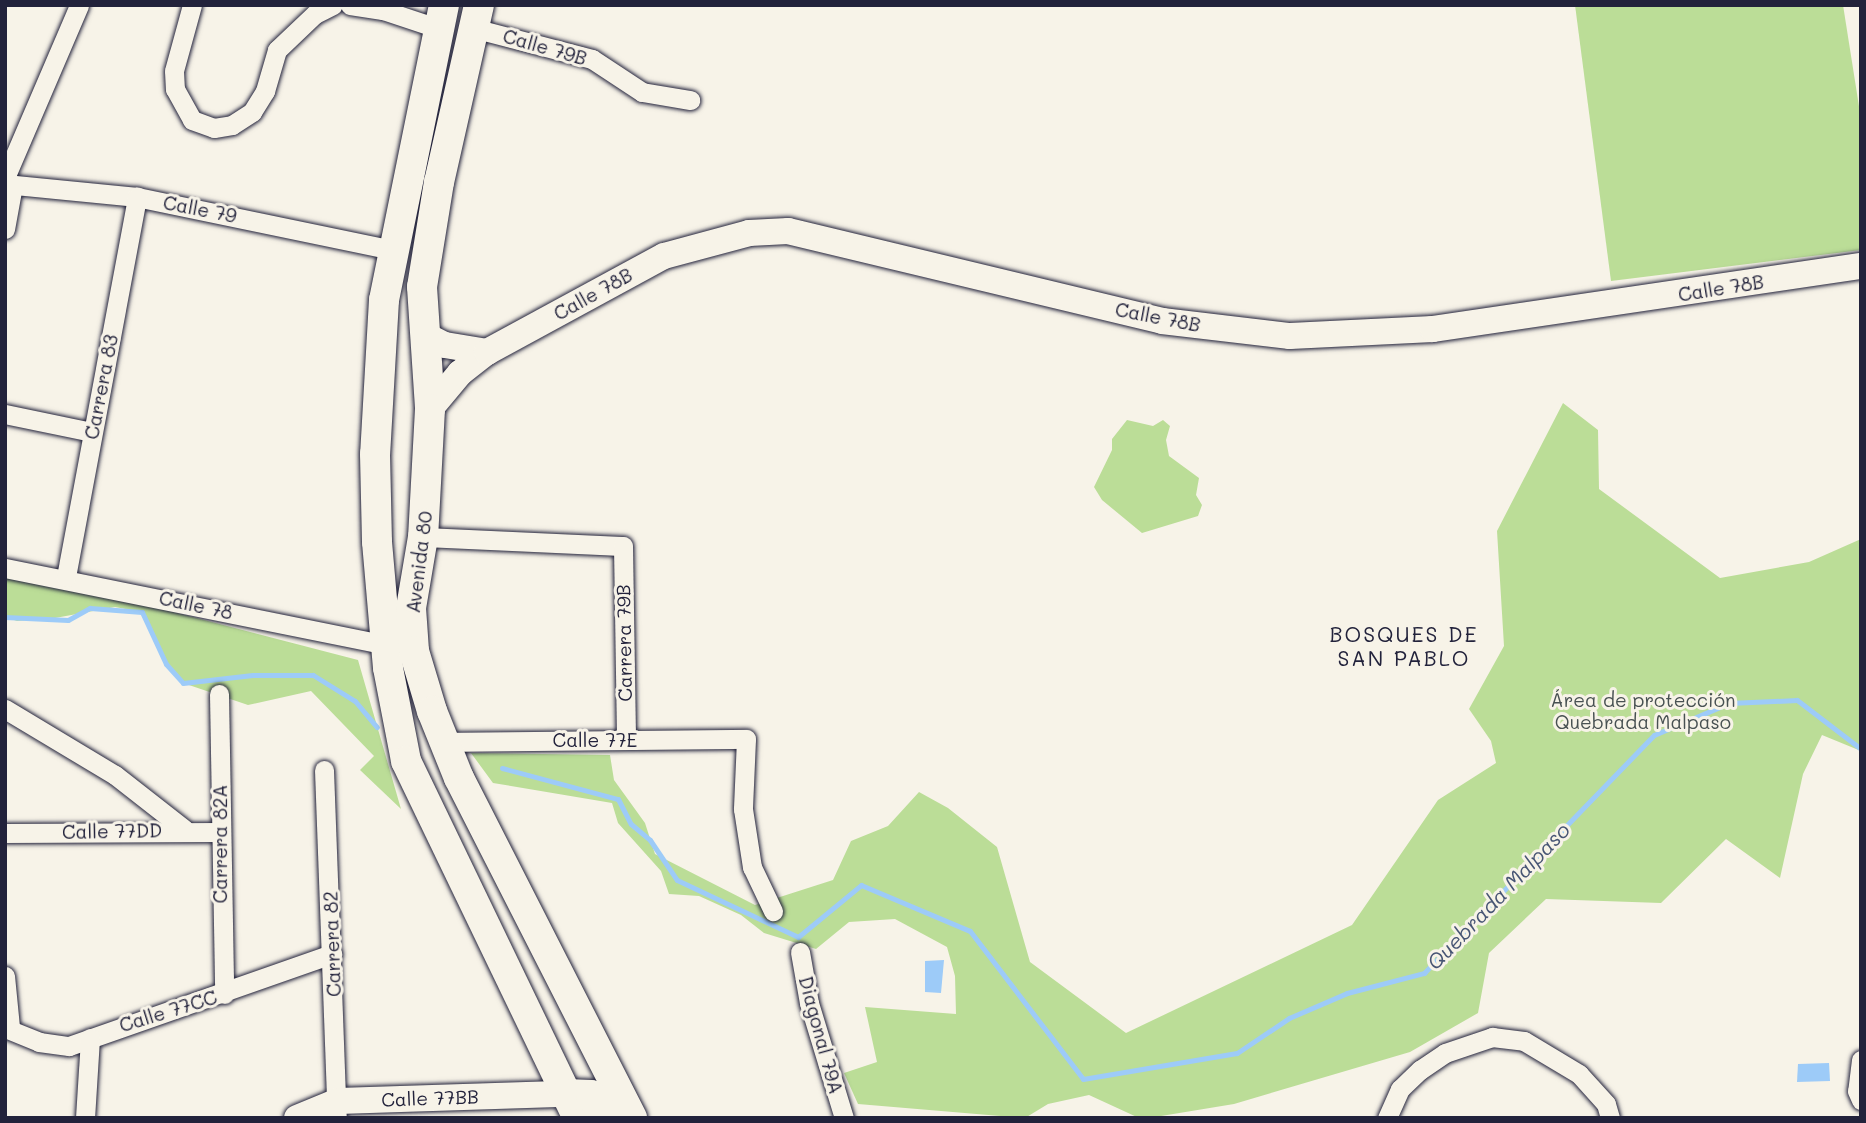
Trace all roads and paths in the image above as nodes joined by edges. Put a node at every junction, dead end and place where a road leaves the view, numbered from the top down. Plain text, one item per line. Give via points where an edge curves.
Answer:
1 (79, 5) edge
2 (192, 5) edge
3 (333, 5) edge
4 (350, 5) edge
5 (476, 16) edge
6 (440, 17) edge
7 (690, 100) dead end
8 (8, 182) edge
9 (137, 197) junction
10 (5, 229) edge
11 (393, 250) junction
12 (1861, 266) edge
13 (425, 335) junction
14 (487, 352) junction
15 (430, 409) junction
16 (5, 414) edge
17 (92, 432) junction
18 (375, 454) junction
19 (429, 468) junction
20 (423, 537) junction
21 (5, 568) edge
22 (66, 577) junction
23 (386, 645) junction
24 (219, 694) dead end
25 (5, 709) edge
26 (626, 740) junction
27 (444, 742) junction
28 (324, 770) dead end
29 (184, 829) junction
30 (219, 832) junction
31 (5, 833) edge
32 (773, 911) dead end
33 (800, 952) dead end
34 (332, 954) junction
35 (5, 976) edge
36 (224, 994) junction
37 (7, 1028) edge
38 (90, 1038) junction
39 (1861, 1060) edge
40 (1859, 1095) edge
41 (572, 1106) edge
42 (338, 1109) edge
43 (85, 1118) edge
44 (297, 1118) edge
45 (606, 1118) edge
46 (632, 1118) edge
47 (844, 1118) edge
48 (1387, 1118) edge
49 (1610, 1118) edge

1 - 8 street
2 - 3 street via 174,83 181,108 200,125 225,127 249,115 263,96 281,46 315,14
4 - 6 street
5 - 7 street, Calle 79B via 592,59 642,92
5 - 13 main road, Avenida 80 via 426,260
6 - 11 main road, Avenida 80
8 - 9 street, Calle 79
8 - 10 street
9 - 11 street, Calle 79
9 - 17 street, Carrera 83
11 - 18 main road, Avenida 80 via 384,300
12 - 14 street, Calle 78B via 1433,329 1290,336 1162,321 788,231 749,233 664,256
13 - 14 street via 445,345
13 - 15 main road, Avenida 80
14 - 15 street, Calle 78B via 460,373
15 - 19 main road, Avenida 80
16 - 17 street
17 - 22 street, Carrera 83
18 - 19 main road via 386,487 398,496 412,492
18 - 23 main road, Avenida 80
19 - 20 main road, Avenida 80
20 - 26 street, Carrera 79B via 623,545
20 - 27 main road, Avenida 80 via 412,630 420,672
21 - 22 street, Calle 78
22 - 23 street, Calle 78
23 - 41 main road, Avenida 80 via 406,761
24 - 30 street, Carrera 82A
25 - 29 street via 115,775
26 - 27 street, Calle 77E
26 - 32 street, Calle 77E via 746,739 745,821 752,867
27 - 46 main road, Avenida 80
28 - 34 street, Carrera 82
29 - 30 street, Calle 77DD
29 - 31 street, Calle 77DD
30 - 36 street, Carrera 82A
33 - 47 street, Diagonal 79A via 809,1003
34 - 36 street, Calle 77CC
34 - 42 street, Carrera 82
35 - 37 street
36 - 38 street, Calle 77CC
37 - 38 street, Calle 77CC via 56,1046
38 - 43 street
39 - 40 street
41 - 42 street, Calle 77BB
41 - 45 main road via 591,1094
42 - 44 street, Calle 77BB
48 - 49 street via 1400,1089 1420,1070 1456,1047 1492,1037 1524,1041 1570,1068 1600,1097

